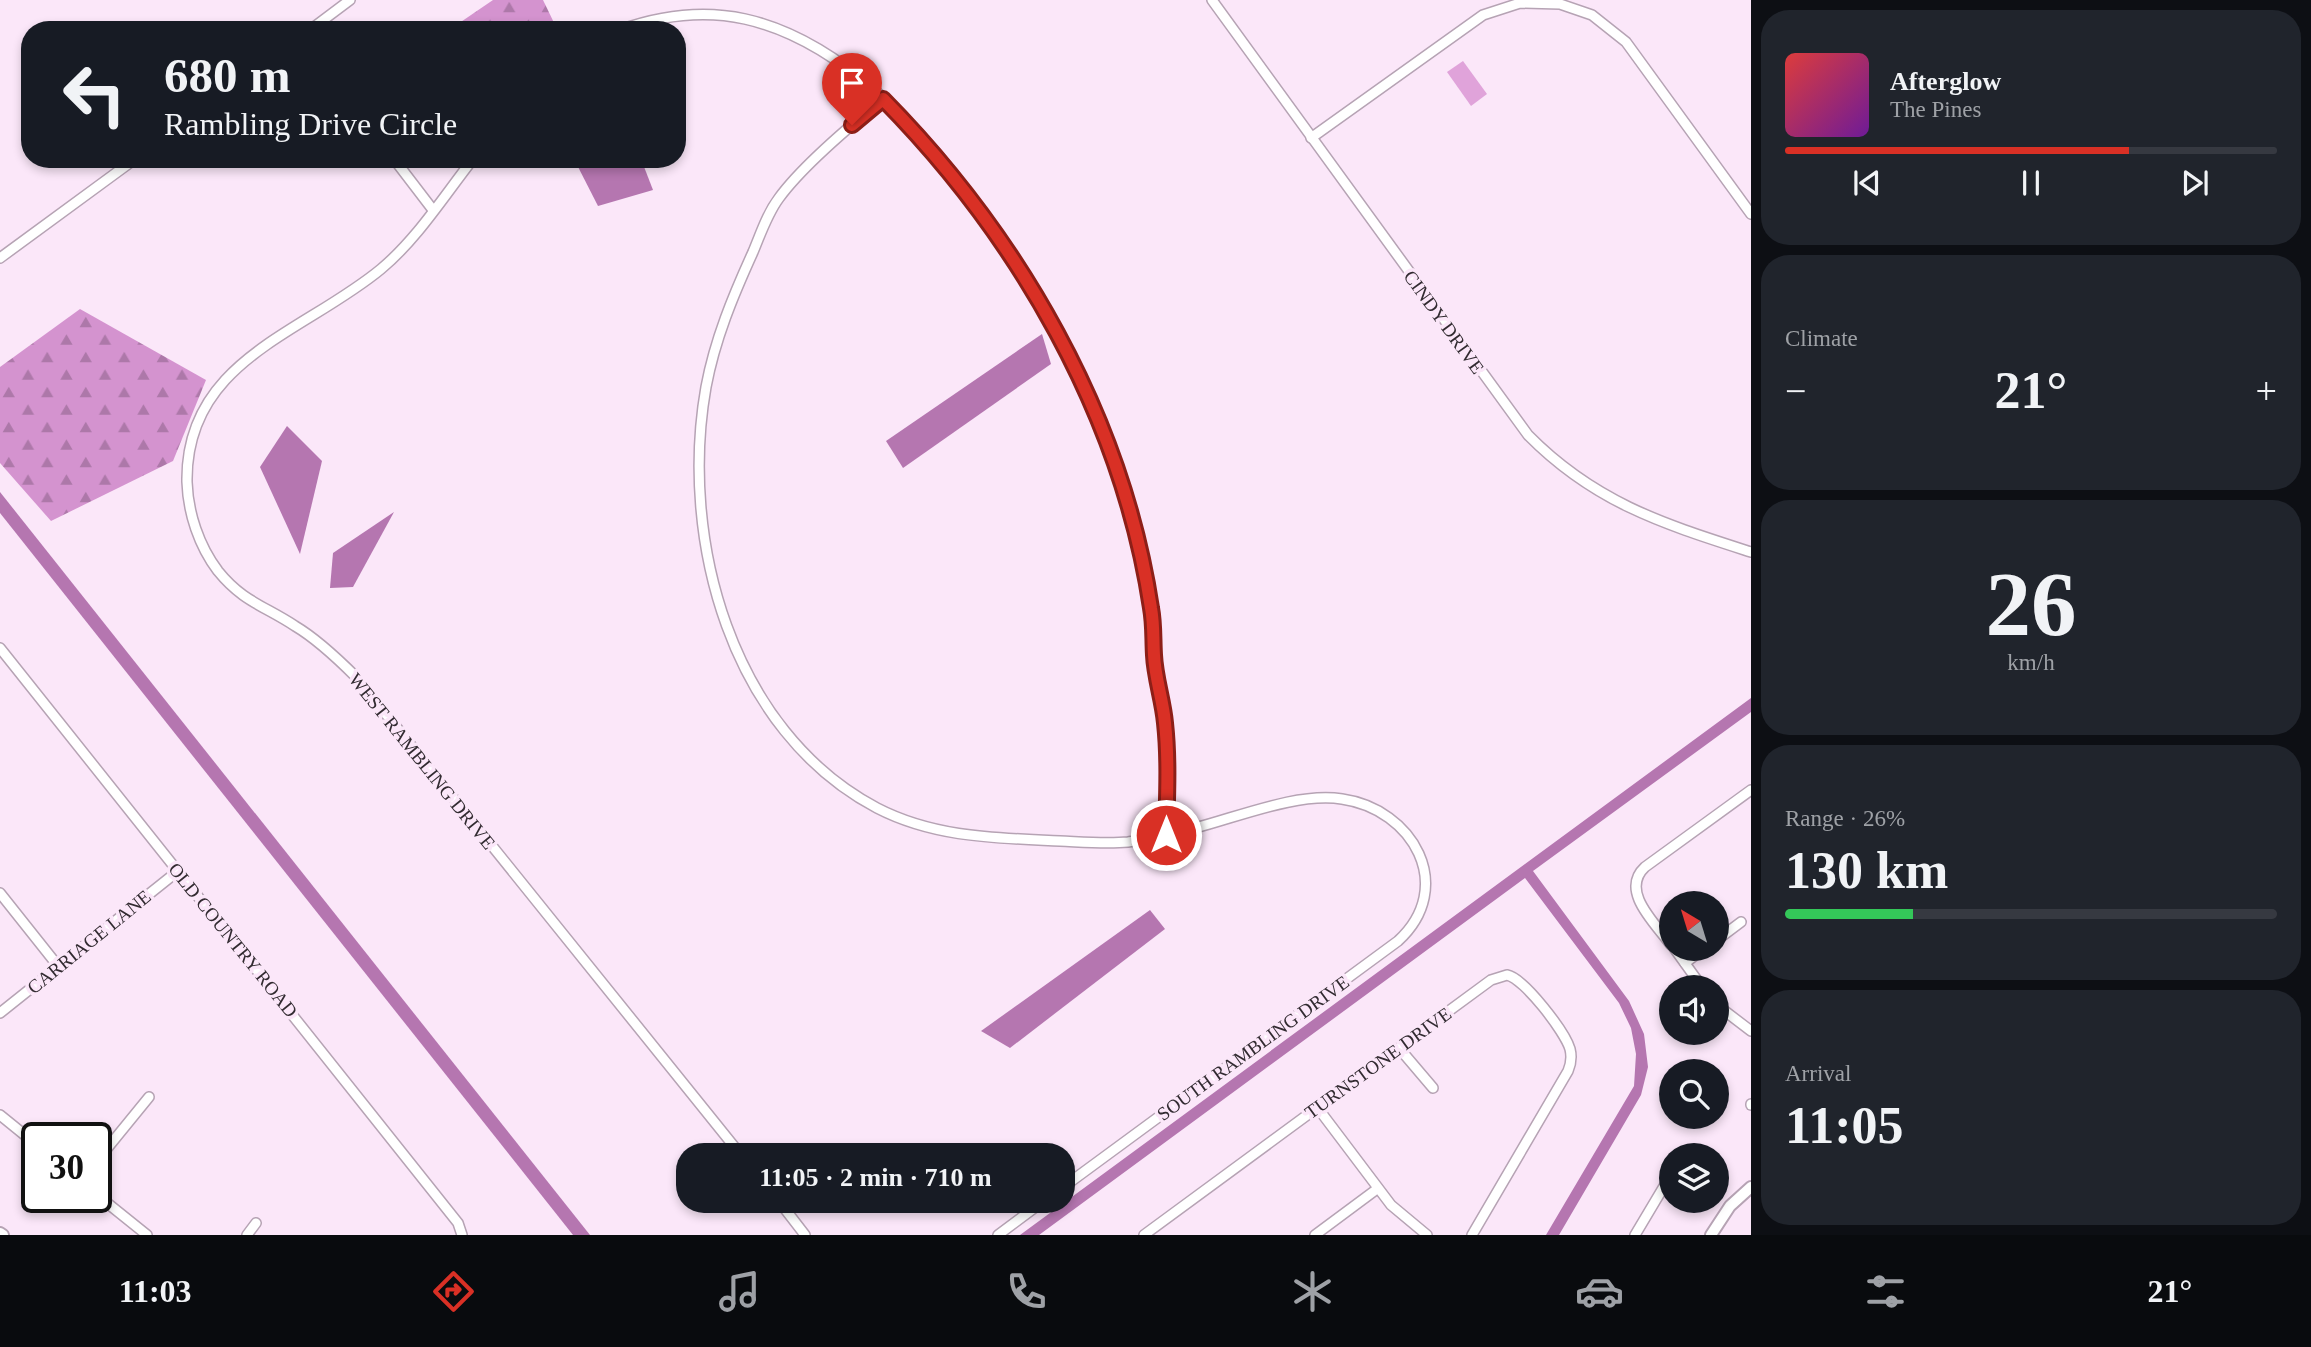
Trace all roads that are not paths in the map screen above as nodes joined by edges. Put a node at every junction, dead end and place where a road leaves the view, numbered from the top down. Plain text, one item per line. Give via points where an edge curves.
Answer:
1 (350, 0) edge
2 (1212, 0) edge
3 (322, 21) edge
4 (660, 21) edge
5 (883, 99) junction
6 (1311, 138) junction
7 (123, 168) edge
8 (401, 168) edge
9 (466, 168) edge
10 (433, 211) junction
11 (1751, 214) edge
12 (0, 258) edge
13 (1751, 552) edge
14 (0, 648) edge
15 (1751, 790) edge
16 (1166, 835) junction
17 (178, 871) junction
18 (0, 893) edge
19 (1741, 922) dead end
20 (1659, 928) edge
21 (1729, 931) edge
22 (1688, 961) edge
23 (1685, 963) joint
24 (58, 966) junction
25 (1694, 975) edge
26 (0, 1013) edge
27 (1729, 1014) edge
28 (1751, 1031) edge
29 (1399, 1048) junction
30 (1433, 1088) dead end
31 (149, 1097) dead end
32 (1317, 1107) junction
33 (0, 1115) edge
34 (21, 1132) edge
35 (112, 1142) edge
36 (731, 1143) edge
37 (1075, 1178) edge
38 (1751, 1187) edge
39 (1377, 1189) junction
40 (1659, 1195) edge
41 (112, 1207) edge
42 (788, 1213) edge
43 (1028, 1213) edge
44 (256, 1223) dead end
45 (147, 1235) edge
46 (247, 1235) edge
47 (462, 1235) edge
48 (805, 1235) edge
49 (998, 1235) edge
50 (1144, 1235) edge
51 (1315, 1235) edge
52 (1427, 1235) edge
53 (1472, 1235) edge
54 (1635, 1235) edge
55 (1711, 1235) edge

1 - 3 street
2 - 6 street, CINDY DRIVE
4 - 5 street via 683,16 745,19 824,52
5 - 16 street via 951,174 1002,242 1051,322 1092,407 1121,486 1152,608 1165,722
5 - 16 street via 798,175 778,199 740,276 720,331 702,416 699,482 709,565 726,621 744,667 785,730 820,766 878,808 954,834 996,840 1107,843
6 - 11 street via 1483,15 1520,3 1560,4 1592,15 1626,42
6 - 13 street, CINDY DRIVE via 1512,416 1545,452 1626,508
7 - 12 street
8 - 10 street
9 - 10 street, WEST RAMBLING DRIVE
10 - 36 street, WEST RAMBLING DRIVE via 381,269 253,353 220,385 200,417 190,446 187,490 195,527 208,555 230,584 259,607 295,625 356,677
14 - 17 street, OLD COUNTRY ROAD
15 - 20 street via 1637,876 1638,899
16 - 37 street, SOUTH RAMBLING DRIVE via 1305,799 1347,800 1386,816 1411,840 1424,865 1426,892 1417,920 1398,942
17 - 24 street, CARRIAGE LANE
17 - 47 street, OLD COUNTRY ROAD via 458,1223
18 - 24 street
19 - 21 street
22 - 23 street
23 - 25 street
24 - 26 street, CARRIAGE LANE
27 - 28 street
29 - 30 street
29 - 32 street, TURNSTONE DRIVE
29 - 53 street, TURNSTONE DRIVE via 1501,976 1523,982 1568,1044 1570,1066
31 - 35 street
32 - 39 street
32 - 50 street, TURNSTONE DRIVE
33 - 34 street
38 - 55 street via 1730,1206
39 - 51 street
39 - 52 street via 1405,1220
40 - 54 street
41 - 45 street
42 - 48 street
43 - 49 street
44 - 46 street

